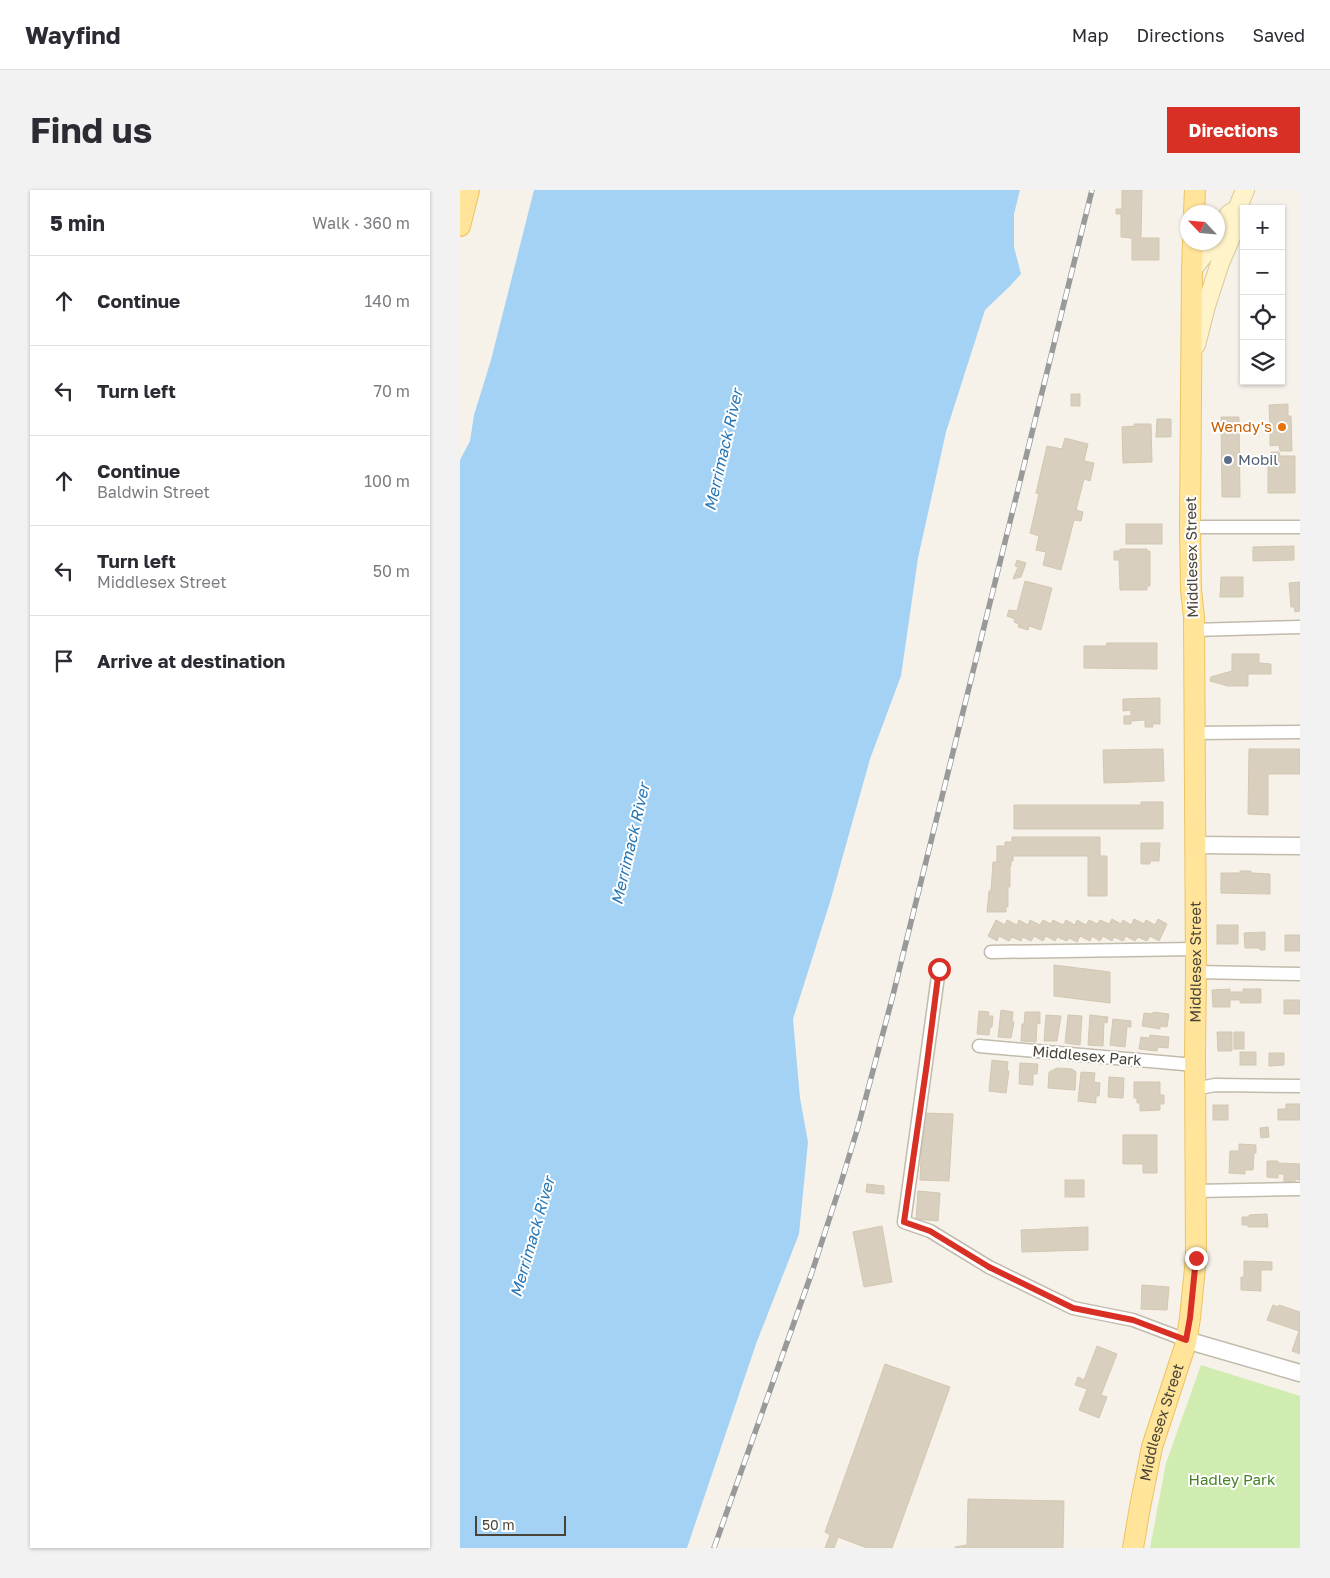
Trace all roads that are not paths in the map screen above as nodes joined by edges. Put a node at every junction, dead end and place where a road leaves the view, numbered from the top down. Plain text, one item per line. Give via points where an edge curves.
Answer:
1 (469, 190) edge
2 (1195, 190) edge
3 (1245, 190) edge
4 (1194, 205) edge
5 (1238, 207) junction
6 (1225, 221) edge
7 (460, 226) edge
8 (1193, 250) edge
9 (1208, 250) edge
10 (1192, 270) junction
11 (1191, 368) junction
12 (1190, 527) junction
13 (1300, 527) edge
14 (1300, 627) edge
15 (1193, 630) junction
16 (1194, 732) junction
17 (1300, 732) edge
18 (1195, 845) junction
19 (1300, 846) edge
20 (1196, 949) junction
21 (991, 952) dead end
22 (939, 969) dead end
23 (1196, 972) junction
24 (1300, 974) edge
25 (979, 1046) dead end
26 (1195, 1065) junction
27 (1300, 1086) edge
28 (1195, 1089) junction
29 (1300, 1189) edge
30 (1196, 1191) junction
31 (1186, 1340) junction
32 (1300, 1373) edge
33 (1133, 1548) edge

1 - 7 main road
2 - 4 main road
3 - 5 main road, Middlesex Street
5 - 6 main road, Middlesex Street
5 - 11 main road, Middlesex Street via 1238,221 1212,286
8 - 10 main road, Middlesex Street
9 - 10 main road
10 - 11 main road, Middlesex Street
11 - 12 main road, Middlesex Street
12 - 13 street
12 - 15 main road, Middlesex Street
14 - 15 street
15 - 16 main road, Middlesex Street
16 - 17 street
16 - 18 main road, Middlesex Street
18 - 19 street
18 - 20 main road, Middlesex Street
20 - 21 street
20 - 23 main road, Middlesex Street
22 - 31 street via 904,1222 930,1231 989,1267 1073,1308 1133,1320
23 - 24 street
23 - 26 main road, Middlesex Street
25 - 26 street, Middlesex Park
26 - 28 main road, Middlesex Street
27 - 28 street via 1215,1085
28 - 30 main road, Middlesex Street
29 - 30 street
30 - 31 main road, Middlesex Street via 1196,1258
31 - 32 street
31 - 33 main road, Middlesex Street via 1152,1447

